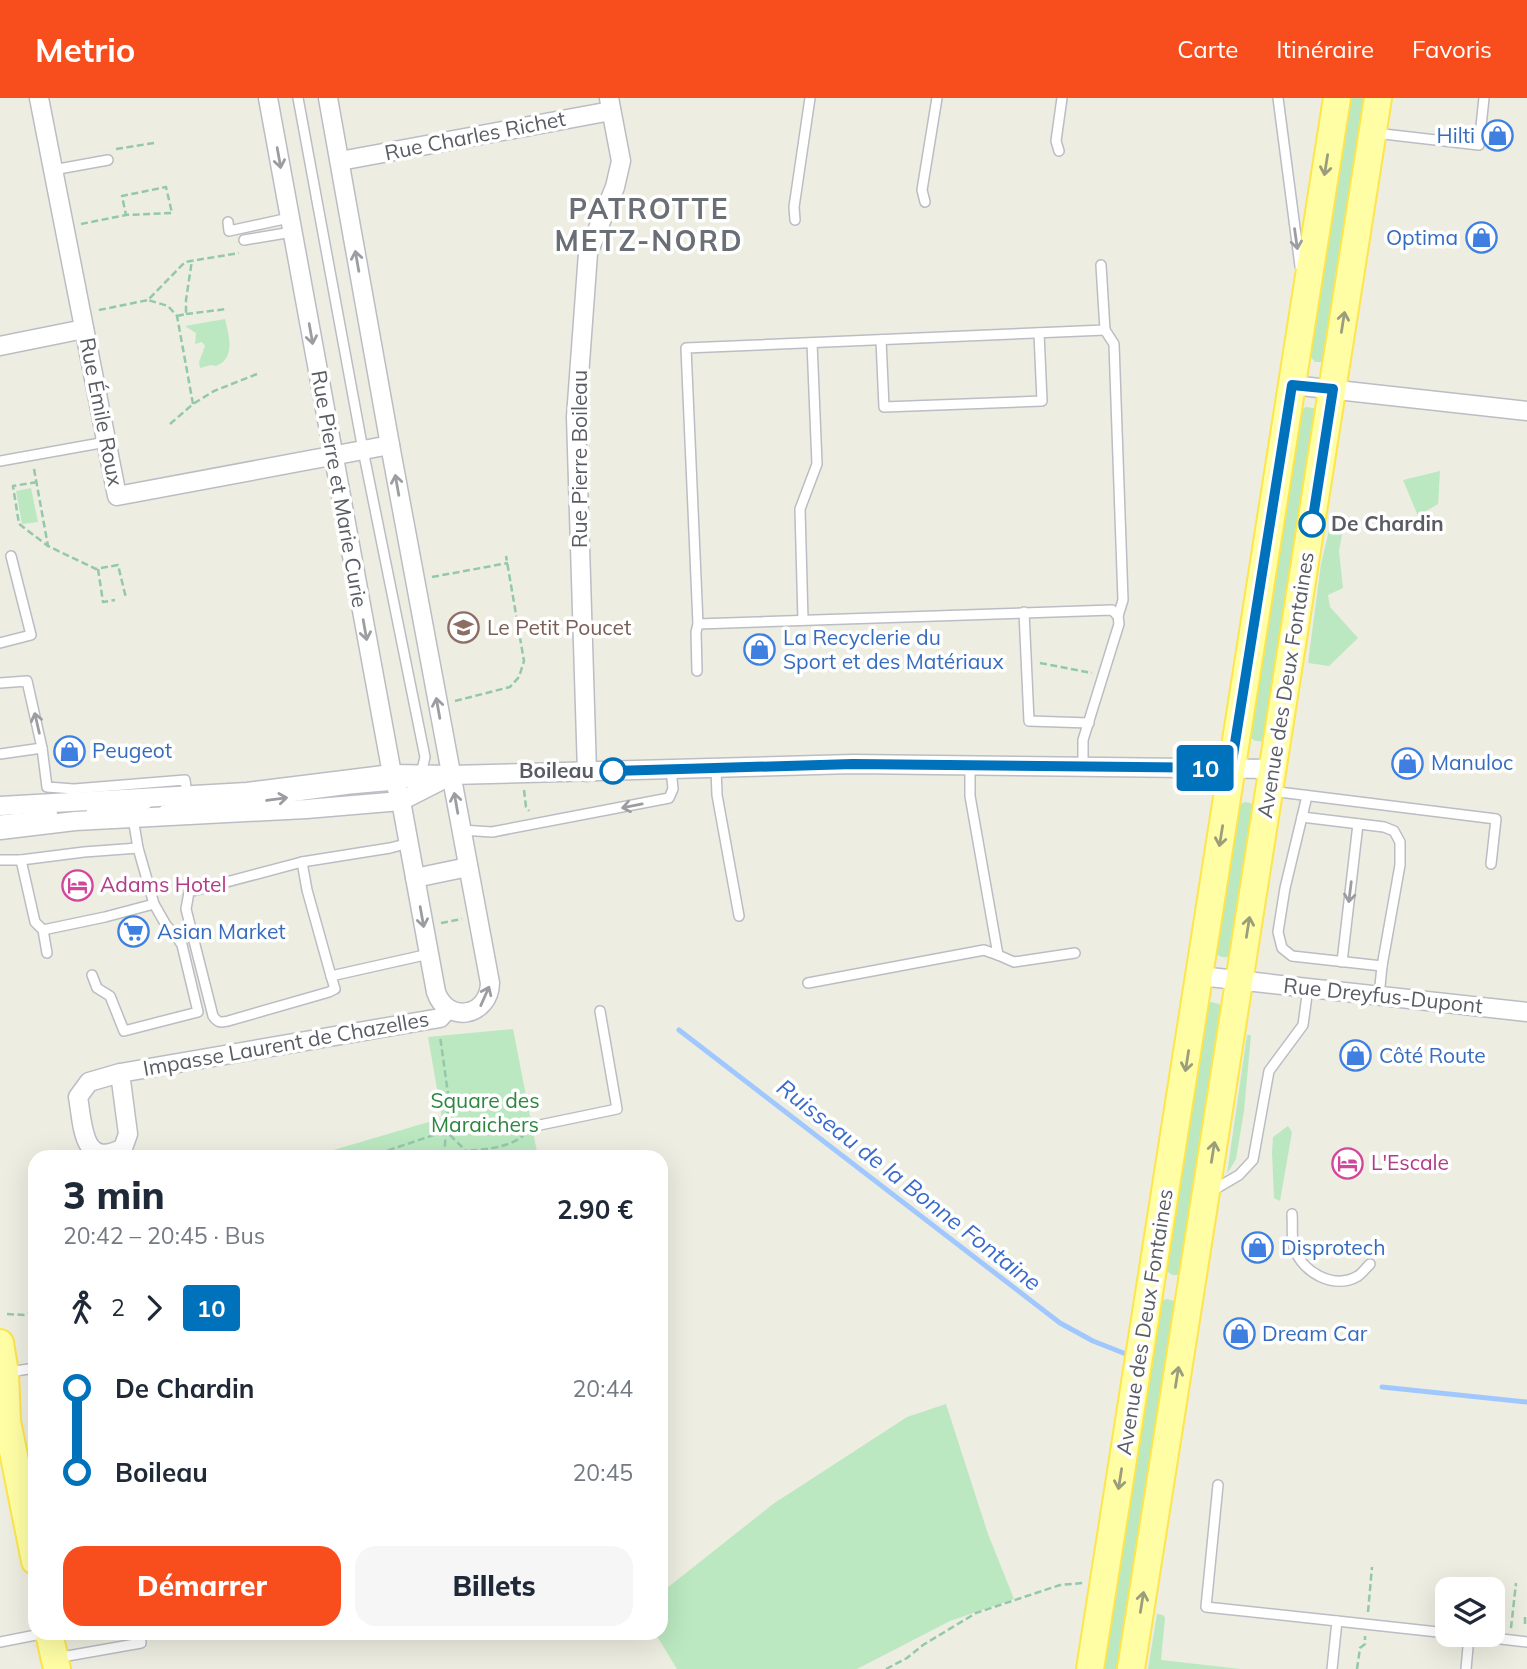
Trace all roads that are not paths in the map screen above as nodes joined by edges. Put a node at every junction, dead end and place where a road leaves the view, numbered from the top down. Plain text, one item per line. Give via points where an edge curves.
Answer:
1 (39, 98) edge
2 (268, 98) edge
3 (298, 98) edge
4 (328, 98) edge
5 (810, 98) edge
6 (937, 98) edge
7 (1062, 98) edge
8 (1278, 98) edge
9 (1337, 98) edge
10 (1378, 98) edge
11 (1484, 98) edge
12 (610, 104) edge
13 (1373, 133) junction
14 (1059, 151) dead end
15 (108, 160) dead end
16 (340, 161) junction
17 (53, 170) junction
18 (925, 202) dead end
19 (795, 220) dead end
20 (228, 222) dead end
21 (291, 225) junction
22 (244, 240) dead end
23 (1101, 265) dead end
24 (1305, 300) junction
25 (82, 320) junction
26 (1105, 330) junction
27 (1039, 332) junction
28 (881, 340) junction
29 (812, 343) junction
30 (0, 346) edge
31 (1292, 385) junction
32 (1333, 389) junction
33 (1527, 411) edge
34 (106, 442) junction
35 (390, 445) junction
36 (363, 450) junction
37 (333, 456) junction
38 (0, 461) edge
39 (11, 556) dead end
40 (1024, 612) junction
41 (1118, 616) junction
42 (803, 620) junction
43 (698, 624) junction
44 (0, 643) edge
45 (697, 671) dead end
46 (0, 683) edge
47 (1088, 723) junction
48 (42, 748) junction
49 (0, 754) edge
50 (970, 765) junction
51 (1083, 767) junction
52 (716, 768) junction
53 (1231, 768) junction
54 (671, 769) junction
55 (586, 772) junction
56 (421, 774) junction
57 (451, 775) junction
58 (1271, 780) junction
59 (396, 787) junction
60 (181, 796) junction
61 (1307, 796) junction
62 (0, 806) edge
63 (1302, 817) junction
64 (135, 818) junction
65 (0, 820) edge
66 (1358, 824) junction
67 (0, 830) edge
68 (461, 830) junction
69 (409, 843) junction
70 (138, 848) junction
71 (0, 860) edge
72 (21, 860) junction
73 (302, 862) junction
74 (1491, 864) dead end
75 (468, 867) junction
76 (415, 878) junction
77 (154, 904) junction
78 (739, 916) dead end
79 (43, 930) junction
80 (47, 953) dead end
81 (1076, 953) dead end
82 (429, 954) junction
83 (998, 955) junction
84 (1342, 962) junction
85 (1382, 966) junction
86 (92, 975) dead end
87 (331, 976) junction
88 (1200, 976) junction
89 (1239, 981) junction
90 (808, 983) dead end
91 (1308, 988) junction
92 (1379, 996) junction
93 (448, 1009) junction
94 (600, 1011) dead end
95 (1527, 1012) edge
96 (120, 1073) dead end
97 (540, 1125) dead end
98 (1206, 1194) junction
99 (1292, 1214) dead end
100 (1370, 1264) dead end
101 (0, 1343) edge
102 (28, 1369) edge
103 (2, 1374) edge
104 (4, 1413) edge
105 (1219, 1485) dead end
106 (28, 1530) edge
107 (1337, 1621) junction
108 (1435, 1632) edge
109 (141, 1640) edge
110 (1505, 1640) edge
111 (0, 1642) edge
112 (1527, 1642) edge
113 (1468, 1647) edge
114 (51, 1648) edge
115 (1090, 1669) edge
116 (1131, 1669) edge
117 (1332, 1669) edge
118 (1466, 1669) edge

1 - 17 street, Rue Émile Roux
2 -> 21 street, Rue Pierre et Marie Curie
3 - 36 lane
4 - 16 street
5 - 19 lane
6 - 18 lane via 922,190
7 - 14 lane via 1056,141
8 -> 24 lane
9 -> 24 main road, Avenue des Deux Fontaines
10 - 13 main road, Avenue des Deux Fontaines
11 - 13 lane via 1479,145
12 - 16 street, Rue Charles Richet
12 - 55 street, Rue Pierre Boileau via 621,161 588,253 576,417
32 -> 13 main road, Avenue des Deux Fontaines
15 - 17 lane
35 -> 16 street
17 - 25 street, Rue Émile Roux
20 - 21 lane via 229,230
21 - 22 lane
21 -> 37 street, Rue Pierre et Marie Curie
23 - 26 lane
24 - 31 main road, Avenue des Deux Fontaines
25 - 30 street
25 - 34 street, Rue Émile Roux
26 - 27 lane
26 - 41 lane via 1114,344 1124,600
27 - 28 lane
27 - 28 lane via 1042,401 884,407
28 - 29 lane
29 - 42 lane via 817,464 800,509
29 - 43 lane via 686,348
31 - 32 street
31 - 53 main road, Avenue des Deux Fontaines
32 - 33 street
32 - 58 main road, Avenue des Deux Fontaines
34 - 37 street, Rue Émile Roux via 117,496
34 - 38 lane
35 - 36 street, Rue Émile Roux
57 -> 35 street
36 - 37 street, Rue Émile Roux
36 - 56 lane via 425,757
37 -> 59 street, Rue Pierre et Marie Curie
39 - 44 lane via 31,635
40 - 41 lane via 1103,609
40 - 42 lane
40 - 47 lane via 1029,721
41 - 47 lane
42 - 43 lane
43 - 45 lane
48 -> 46 lane via 27,681
47 - 51 lane
48 - 49 lane
48 - 60 lane via 47,788 185,780
50 - 51 street
50 - 52 street
50 - 83 lane via 970,796
51 - 53 street
52 - 54 street
52 - 78 lane
53 - 58 street
53 -> 88 main road, Avenue des Deux Fontaines
54 - 55 street
54 -> 68 lane via 669,798 492,832
55 - 57 street
56 - 57 street
56 - 59 street
57 - 59 street
68 -> 57 street
58 - 61 lane
89 -> 58 main road, Avenue des Deux Fontaines
59 -> 60 street
59 - 64 street via 306,809
59 - 69 street, Rue Pierre et Marie Curie
60 - 62 street
60 - 65 lane via 132,808
61 - 63 lane
61 - 74 lane via 1496,819
63 - 66 lane
63 - 84 lane via 1278,932 1282,948 1292,956
64 - 67 street
64 - 70 lane
66 -> 84 lane
66 - 85 lane via 1394,831 1399,842 1400,864
68 - 75 street
69 - 73 lane
69 - 76 street, Rue Pierre et Marie Curie
70 - 72 lane
70 - 77 lane
71 - 72 lane
72 - 79 lane via 35,922
73 - 87 lane
73 - 87 lane via 189,892 186,909 213,1016 216,1021 228,1021 330,992 335,989
75 - 76 street
93 -> 75 street via 469,1012 480,1007 489,994
76 -> 82 street, Rue Pierre et Marie Curie
77 - 79 lane
77 - 86 lane via 182,945 198,1012 124,1031 110,996 97,988
79 - 80 lane
81 - 83 lane via 1014,962
82 - 87 lane
82 - 93 street, Rue Pierre et Marie Curie via 436,992
83 - 90 lane via 984,950
84 - 85 lane
85 - 92 lane
88 - 89 street
88 -> 115 main road, Avenue des Deux Fontaines
89 - 91 street, Rue Dreyfus-Dupont
98 -> 89 main road, Avenue des Deux Fontaines
91 - 92 street, Rue Dreyfus-Dupont
91 - 98 lane via 1303,1025 1269,1072 1253,1160 1239,1175
92 - 95 street, Rue Dreyfus-Dupont
93 - 96 street, Impasse Laurent de Chazelles via 440,1018
94 - 97 lane via 617,1109
116 -> 98 main road, Avenue des Deux Fontaines
99 - 100 lane via 1294,1247 1315,1275 1346,1281
101 - 103 main road
102 - 103 lane
103 - 104 main road
104 - 106 main road
105 - 107 lane via 1206,1607
107 - 108 lane
107 - 117 lane
109 - 114 lane
110 - 112 lane
111 - 114 lane
113 - 118 lane

